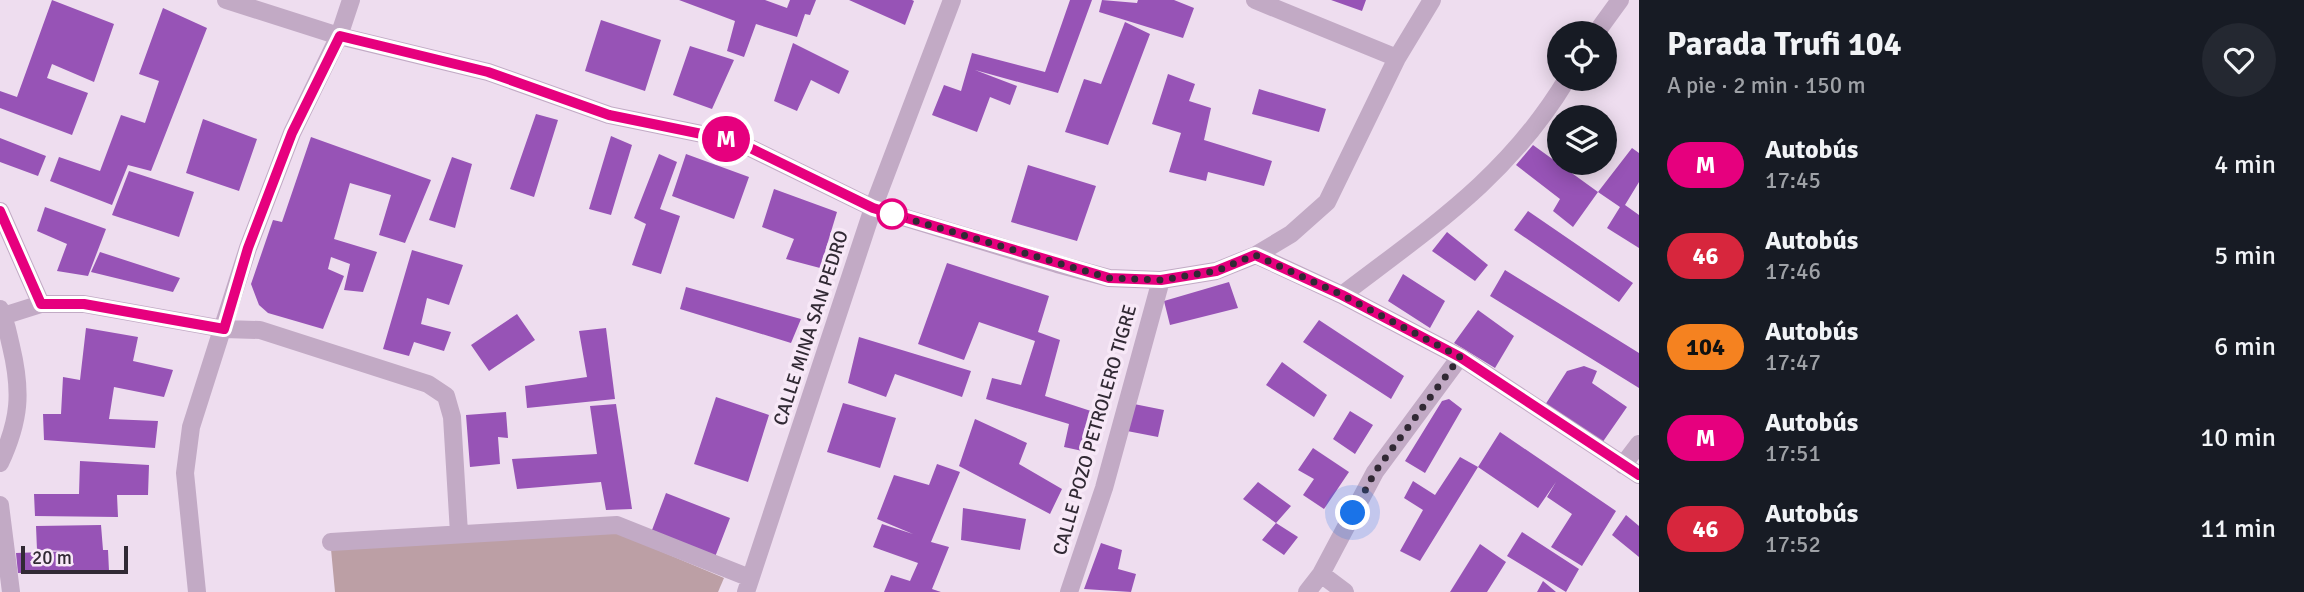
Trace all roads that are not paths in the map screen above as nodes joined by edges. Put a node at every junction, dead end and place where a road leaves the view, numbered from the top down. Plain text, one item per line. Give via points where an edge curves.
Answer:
1 (226, 0) edge
2 (352, 0) edge
3 (952, 0) edge
4 (1255, 0) edge
5 (1432, 0) edge
6 (1620, 0) edge
7 (1605, 21) edge
8 (340, 36) junction
9 (1397, 58) junction
10 (1558, 91) edge
11 (873, 208) junction
12 (0, 211) edge
13 (1255, 255) junction
14 (1161, 280) junction
15 (1342, 295) junction
16 (41, 304) junction
17 (2, 313) edge
18 (224, 329) junction
19 (1460, 357) junction
20 (1639, 444) edge
21 (0, 463) edge
22 (1623, 465) junction
23 (1639, 475) edge
24 (0, 505) edge
25 (459, 533) junction
26 (331, 542) dead end
27 (1321, 574) junction
28 (748, 585) edge
29 (11, 592) edge
30 (197, 592) edge
31 (1069, 592) edge
32 (1307, 592) edge
33 (1345, 592) edge

1 - 8 street
2 - 8 street
3 - 11 street, CALLE MINA SAN PEDRO
4 - 9 street
5 - 9 street
6 - 7 street
8 - 11 street via 488,72 609,115 736,141
8 - 18 street via 292,133 248,248
9 - 13 street via 1326,202 1291,234
10 - 15 street via 1511,156 1469,198
11 - 14 street via 1109,278
11 - 28 street, CALLE MINA SAN PEDRO
12 - 16 street
13 - 14 street via 1216,271
13 - 15 street
14 - 31 street, CALLE POZO PETROLERO TIGRE via 1104,488
15 - 19 street
16 - 17 street
16 - 18 street via 84,304
17 - 21 street via 19,399 12,436
18 - 25 street via 260,330 428,384 446,396 452,417
18 - 30 street via 191,427 186,473
19 - 22 street
19 - 27 street via 1375,472
20 - 22 street
22 - 23 street
24 - 29 street
25 - 26 street
25 - 28 street via 617,525
27 - 32 street
27 - 33 street

